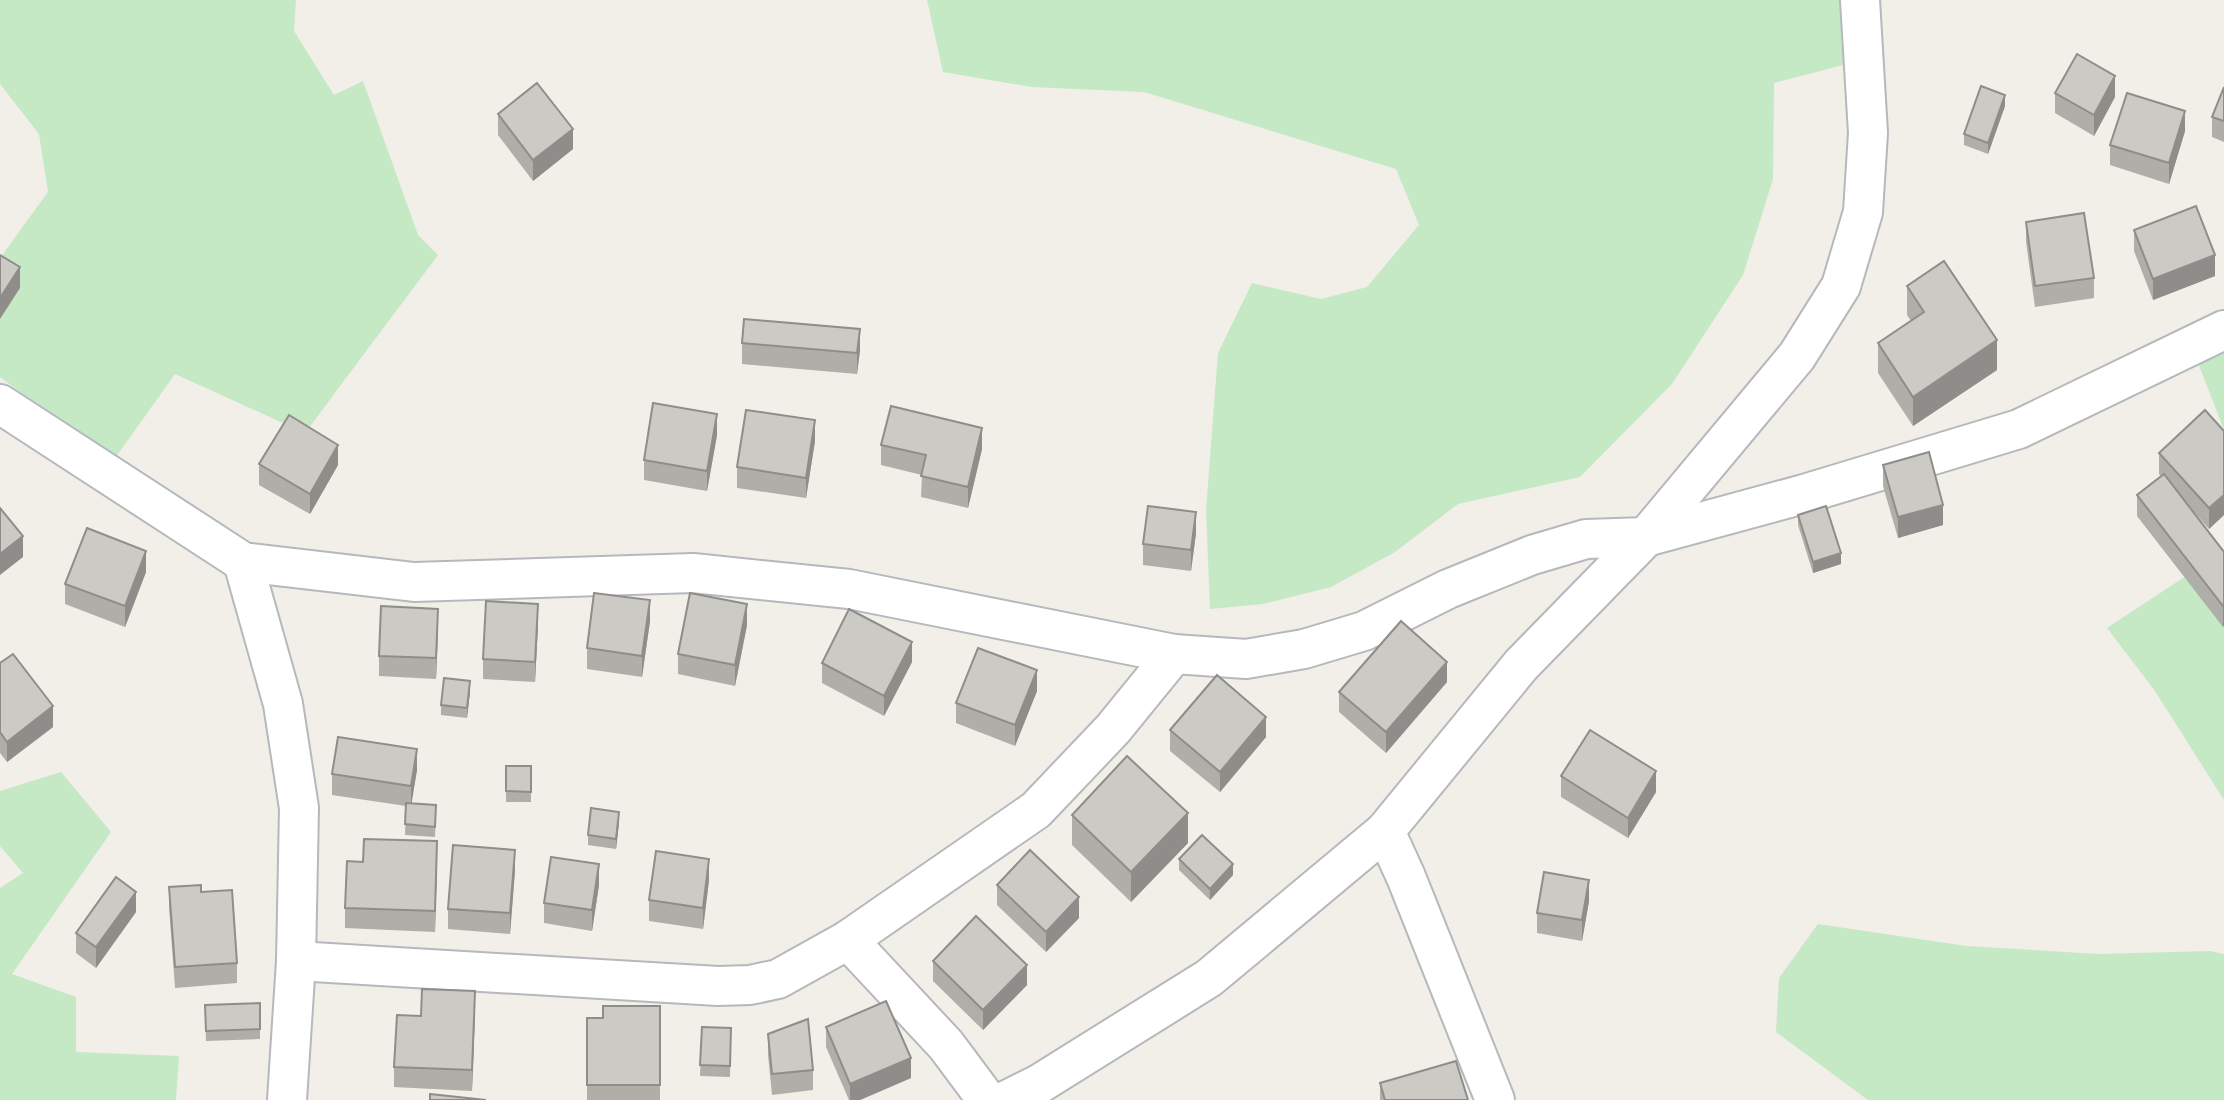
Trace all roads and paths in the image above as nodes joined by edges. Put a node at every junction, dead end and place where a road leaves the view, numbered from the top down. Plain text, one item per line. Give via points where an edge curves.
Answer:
1 (1860, 0) edge
2 (2224, 330) edge
3 (0, 404) edge
4 (1646, 537) junction
5 (243, 562) junction
6 (1174, 654) junction
7 (1385, 831) junction
8 (848, 940) junction
9 (296, 961) junction
10 (287, 1100) edge
11 (987, 1100) edge
12 (1007, 1100) edge
13 (1495, 1100) edge

1 - 4 street via 1868,133 1863,212 1841,286 1797,356
2 - 4 street via 2019,429
3 - 5 street
4 - 6 street via 1586,539 1532,555 1448,589 1364,631 1304,649 1246,659
4 - 7 street via 1521,665
5 - 6 street via 414,582 706,574 849,589
5 - 9 street via 283,704 299,808
6 - 8 street via 1113,729 1036,810
7 - 12 street via 1209,978
7 - 13 street
8 - 9 street via 778,979 750,985
8 - 11 street via 946,1045
9 - 10 street

